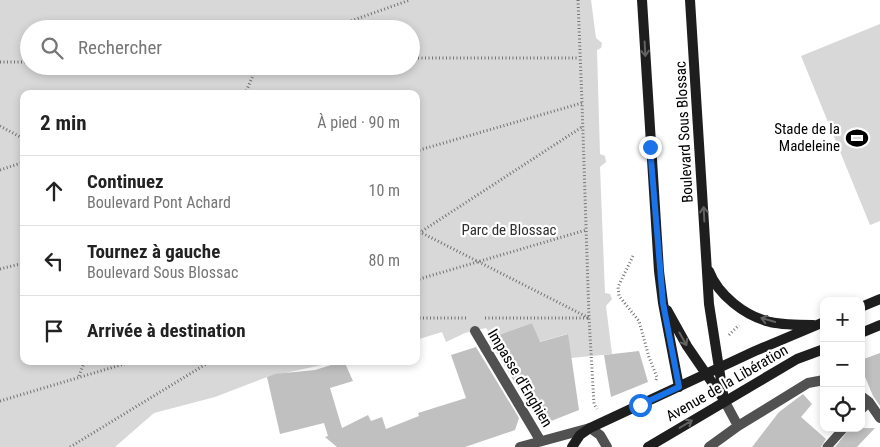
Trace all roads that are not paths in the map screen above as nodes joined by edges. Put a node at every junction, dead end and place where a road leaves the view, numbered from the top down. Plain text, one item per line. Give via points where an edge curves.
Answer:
1 (642, 0) edge
2 (690, 0) edge
3 (706, 263) junction
4 (880, 299) edge
5 (663, 303) junction
6 (865, 305) edge
7 (820, 324) edge
8 (880, 325) edge
9 (475, 331) dead end
10 (865, 331) edge
11 (820, 350) edge
12 (719, 368) junction
13 (706, 374) junction
14 (820, 380) edge
15 (679, 387) junction
16 (865, 399) edge
17 (724, 400) junction
18 (880, 418) edge
19 (738, 426) junction
20 (590, 428) junction
21 (840, 432) edge
22 (540, 440) junction
23 (520, 447) edge
24 (572, 447) edge
25 (607, 447) edge
26 (648, 447) edge
27 (709, 447) edge
28 (827, 447) edge

1 -> 5 main road
3 -> 2 main road, Boulevard Sous Blossac
7 -> 3 main road, Boulevard Sous Blossac via 770,322 750,314 718,287
3 - 12 main road, Boulevard Sous Blossac
4 - 6 main road
5 -> 13 main road
5 - 15 main road
7 - 12 main road, Avenue de la Libération
8 - 10 main road
9 - 22 street, Impasse d'Enghien
11 - 17 main road, Avenue de la Libération via 797,359
12 - 13 main road, Avenue de la Libération
12 - 17 main road, Boulevard Sous Blossac
13 - 15 main road, Avenue de la Libération
13 - 17 main road
14 - 19 street via 808,382
15 - 20 main road, Avenue de la Libération
16 - 18 street
17 - 19 street
26 -> 17 main road, Avenue de la Libération
19 - 27 street
20 - 22 street
20 - 24 main road
20 - 25 street
21 - 28 lane
22 - 23 street

